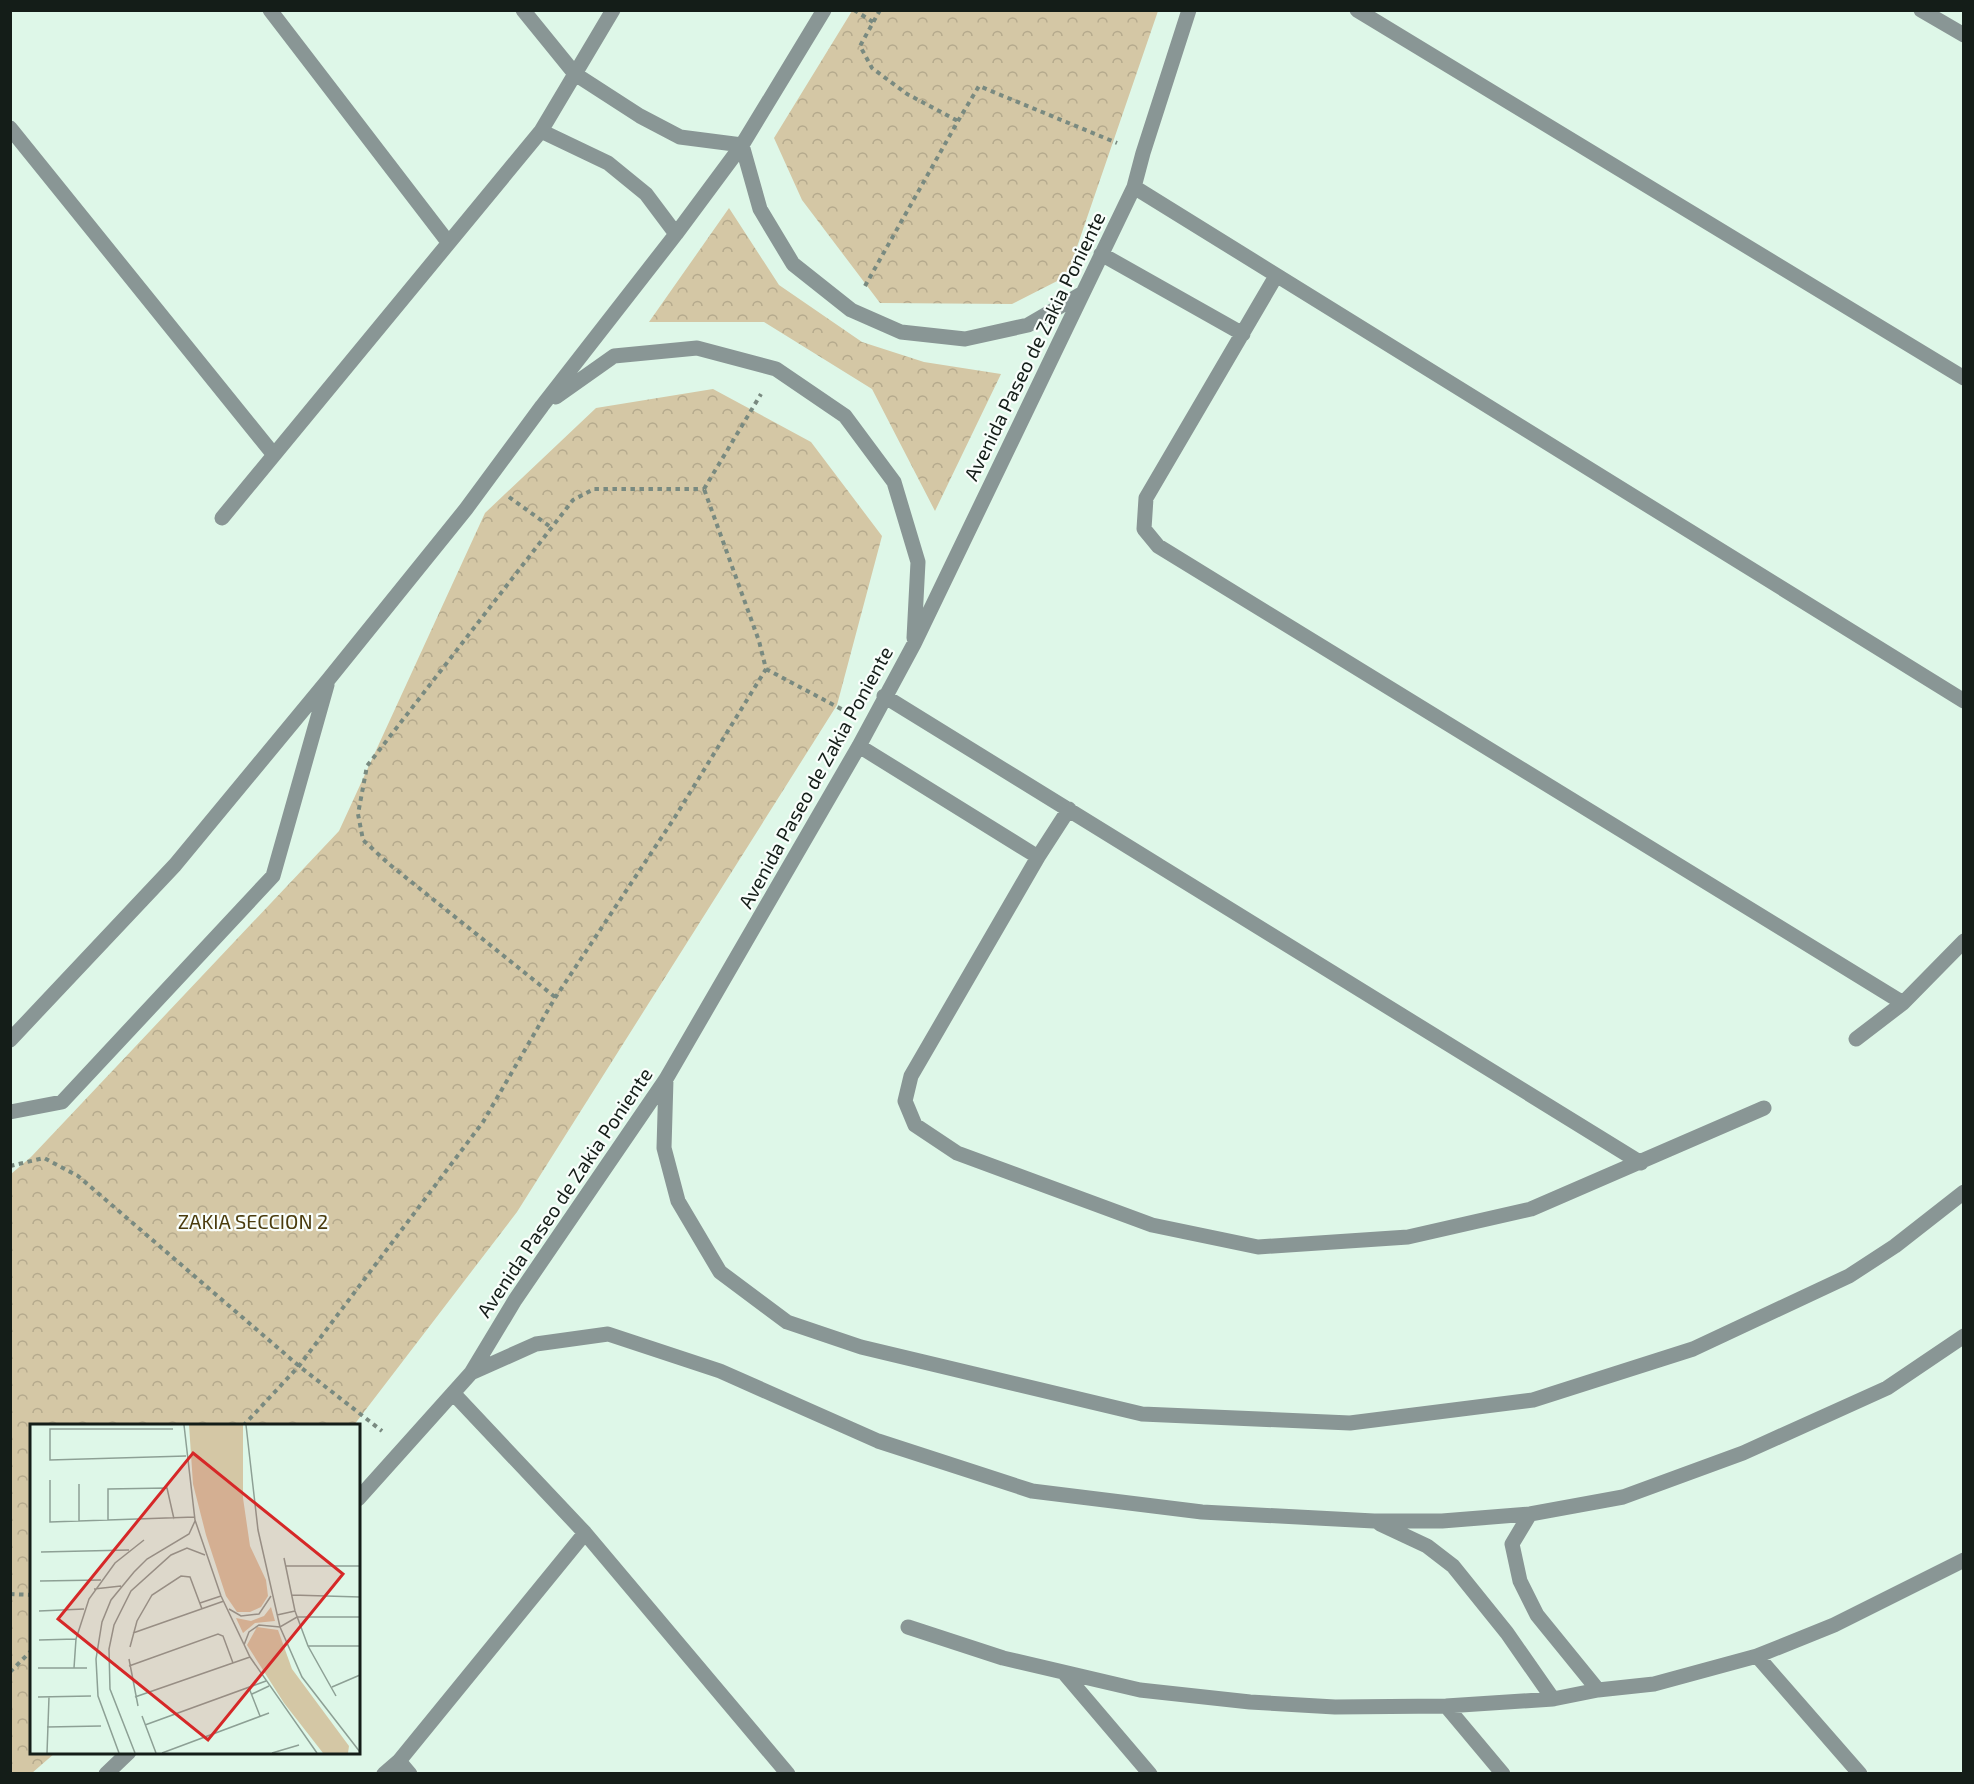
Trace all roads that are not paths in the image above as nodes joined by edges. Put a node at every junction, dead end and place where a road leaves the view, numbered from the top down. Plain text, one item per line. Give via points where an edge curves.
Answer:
1 (270, 10) edge
2 (523, 10) edge
3 (613, 10) edge
4 (824, 10) edge
5 (1189, 10) edge
6 (1921, 10) edge
7 (1359, 11) edge
8 (1964, 35) edge
9 (575, 74) junction
10 (10, 128) edge
11 (541, 131) junction
12 (742, 145) junction
13 (1134, 187) junction
14 (676, 234) junction
15 (448, 242) junction
16 (1101, 254) junction
17 (1276, 276) junction
18 (1083, 293) junction
19 (1243, 334) junction
20 (1964, 378) edge
21 (542, 406) junction
22 (274, 455) junction
23 (222, 518) dead end
24 (914, 644) junction
25 (328, 680) junction
26 (884, 696) junction
27 (1964, 700) edge
28 (859, 746) junction
29 (1069, 809) junction
30 (1038, 857) junction
31 (1964, 941) edge
32 (1903, 1003) junction
33 (1856, 1039) dead end
34 (10, 1040) edge
35 (666, 1079) junction
36 (1764, 1108) dead end
37 (10, 1112) edge
38 (1641, 1163) junction
39 (1964, 1192) edge
40 (1964, 1336) edge
41 (471, 1373) junction
42 (453, 1393) junction
43 (360, 1497) edge
44 (1530, 1514) junction
45 (1374, 1521) junction
46 (585, 1533) junction
47 (1964, 1560) edge
48 (908, 1627) dead end
49 (1757, 1656) junction
50 (1064, 1673) junction
51 (1598, 1690) junction
52 (1553, 1698) junction
53 (1446, 1706) junction
54 (127, 1754) edge
55 (399, 1761) junction
56 (106, 1773) edge
57 (384, 1773) edge
58 (410, 1773) edge
59 (788, 1773) edge
60 (1150, 1773) edge
61 (1503, 1773) edge
62 (1860, 1773) edge

1 - 15 street
2 - 9 street
3 - 9 street
4 - 12 street
5 - 13 street, Avenida Paseo de Zakia Poniente
6 - 8 street
7 - 20 street
9 - 11 street
9 - 12 street via 680,137
10 - 22 street
11 - 14 street via 608,163 646,194
11 - 15 street
12 - 14 street
12 - 18 street via 760,208 793,264 851,310 901,332 965,339 1028,325
13 - 16 street, Avenida Paseo de Zakia Poniente
13 - 17 street
14 - 21 street
15 - 22 street
16 - 18 street, Avenida Paseo de Zakia Poniente
16 - 19 street
17 - 19 street
17 - 27 street
18 - 24 street, Avenida Paseo de Zakia Poniente
19 - 32 street via 1146,498 1144,530 1158,546
21 - 24 street via 614,356 697,348 776,369 845,416 894,483 918,562
21 - 25 street via 466,509
22 - 23 street
24 - 26 street, Avenida Paseo de Zakia Poniente
25 - 34 street via 174,865
25 - 37 street via 273,876 62,1102
26 - 28 street, Avenida Paseo de Zakia Poniente
26 - 29 street
28 - 30 street
28 - 35 street, Avenida Paseo de Zakia Poniente
29 - 30 street
29 - 38 street
30 - 38 street via 911,1076 905,1101 915,1125 957,1153 1152,1225 1258,1247 1408,1237 1531,1209
31 - 32 street
32 - 33 street
35 - 39 street via 663,1148 678,1201 720,1272 787,1322 861,1347 1142,1414 1350,1423 1533,1400 1693,1349 1849,1276
35 - 41 street, Avenida Paseo de Zakia Poniente via 515,1300
36 - 38 street
40 - 44 street via 1887,1388 1743,1453 1623,1497
41 - 42 street, Avenida Paseo de Zakia Poniente
41 - 45 street via 536,1344 608,1334 720,1371 878,1441 1032,1491 1202,1512
42 - 43 street, Avenida Paseo de Zakia Poniente
42 - 46 street
44 - 45 street via 1442,1521
44 - 51 street via 1512,1544 1520,1581 1537,1615
45 - 52 street via 1427,1546 1453,1566
46 - 55 street
46 - 59 street
47 - 49 street via 1834,1625
48 - 50 street
49 - 51 street via 1654,1684
49 - 62 street
50 - 53 street via 1140,1690 1250,1702 1335,1707
50 - 60 street
51 - 52 street
52 - 53 street
53 - 61 street
54 - 56 street
55 - 57 street
55 - 58 street

